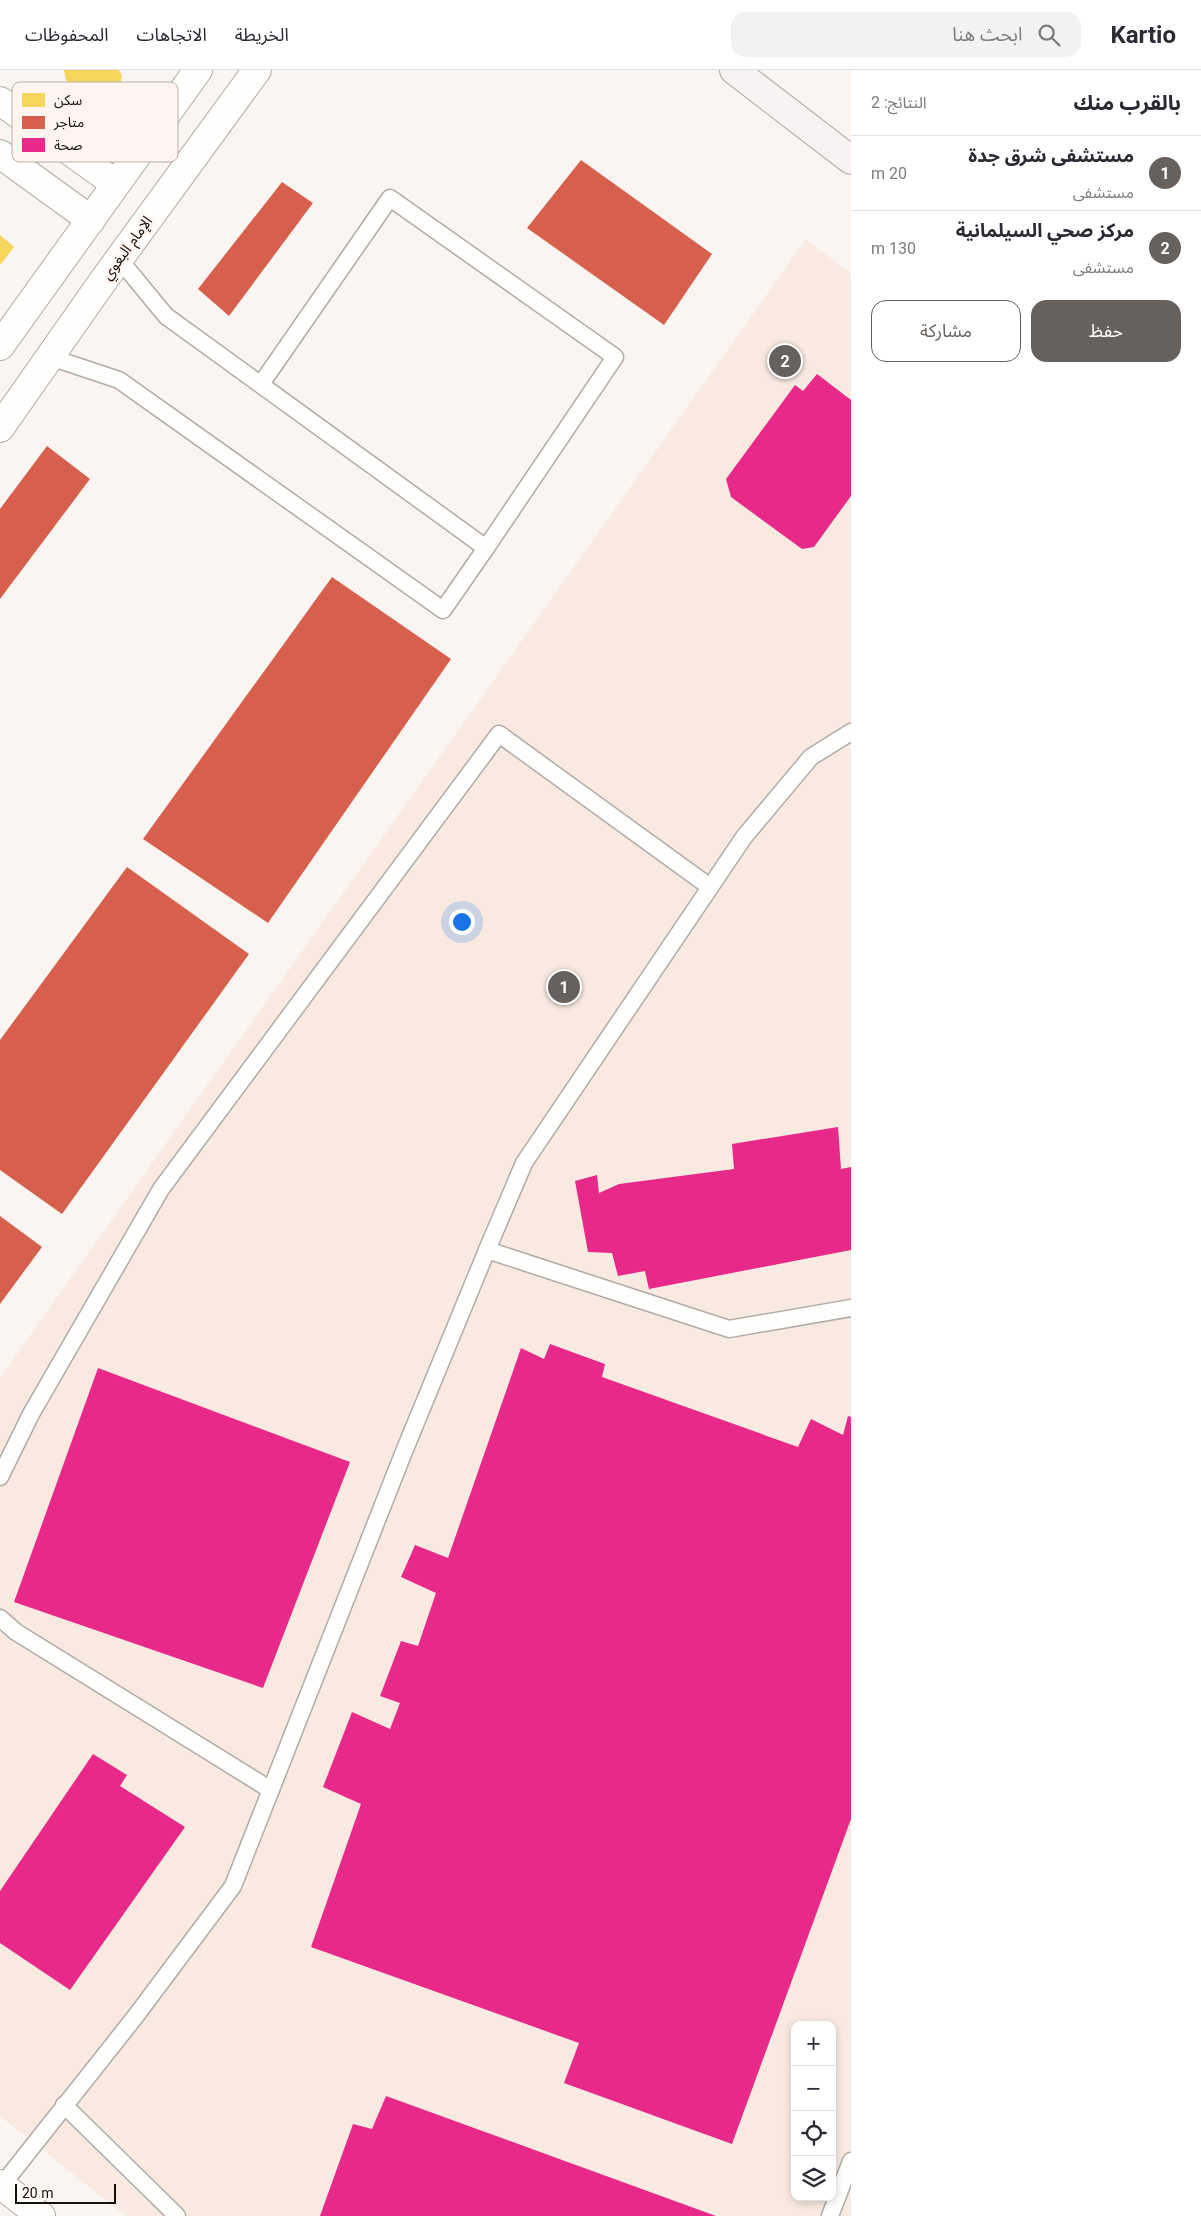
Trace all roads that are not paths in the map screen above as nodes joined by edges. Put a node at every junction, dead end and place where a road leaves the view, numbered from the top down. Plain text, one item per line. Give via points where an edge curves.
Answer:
1 (198, 70) edge
2 (257, 70) edge
3 (734, 70) edge
4 (178, 98) edge
5 (0, 101) edge
6 (12, 110) edge
7 (0, 154) edge
8 (851, 160) edge
9 (85, 162) edge
10 (132, 162) edge
11 (116, 184) junction
12 (91, 220) junction
13 (119, 259) junction
14 (0, 346) edge
15 (50, 357) junction
16 (261, 384) junction
17 (0, 428) edge
18 (486, 548) junction
19 (851, 732) edge
20 (710, 887) junction
21 (487, 1250) junction
22 (851, 1308) edge
23 (0, 1477) edge
24 (0, 1618) edge
25 (271, 1790) junction
26 (64, 2106) junction
27 (851, 2160) edge
28 (1, 2184) edge
29 (41, 2216) edge
30 (177, 2216) edge
31 (830, 2216) edge

1 - 4 street
2 - 13 street, الإمام البغوي
3 - 8 main road
5 - 6 street
7 - 12 street
9 - 11 street
10 - 11 street
11 - 12 street
12 - 14 street
13 - 15 street, الإمام البغوي
13 - 16 lane via 166,316
15 - 17 street, الإمام البغوي
15 - 18 lane via 119,380 443,610
16 - 18 lane
16 - 18 lane via 390,198 615,357
19 - 20 lane via 811,757 744,837
20 - 21 lane via 524,1163
20 - 23 lane via 499,734 161,1189 32,1414
21 - 22 lane via 729,1329
21 - 25 lane
24 - 25 lane via 16,1632
25 - 26 lane via 233,1886
26 - 28 lane
26 - 30 lane
27 - 31 lane
28 - 29 street

